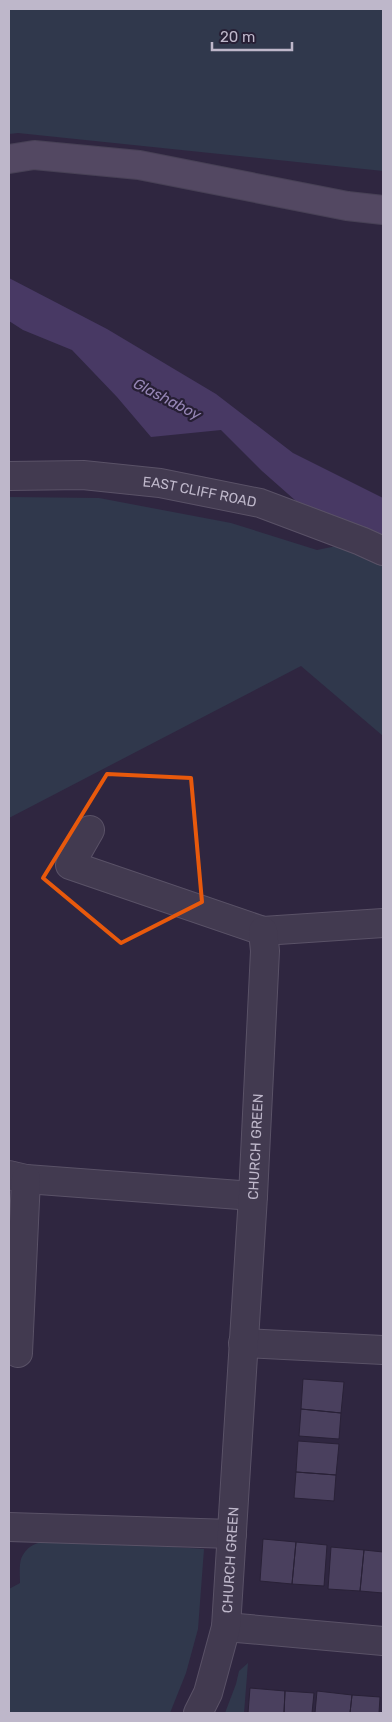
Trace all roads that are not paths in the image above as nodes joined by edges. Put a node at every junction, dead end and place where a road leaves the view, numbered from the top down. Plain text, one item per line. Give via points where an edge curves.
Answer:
1 (9, 159) edge
2 (383, 210) edge
3 (9, 476) edge
4 (383, 551) edge
5 (90, 830) dead end
6 (383, 923) edge
7 (264, 941) junction
8 (18, 1177) edge
9 (252, 1196) junction
10 (15, 1295) edge
11 (243, 1343) junction
12 (383, 1350) edge
13 (18, 1353) dead end
14 (9, 1527) edge
15 (232, 1534) junction
16 (226, 1627) junction
17 (383, 1641) edge
18 (198, 1713) edge

1 - 2 main road via 34,156 139,165
3 - 4 street, EAST CLIFF ROAD via 83,475 160,483 260,503
5 - 7 street via 70,865
6 - 7 street
7 - 9 street, CHURCH GREEN
8 - 9 street
8 - 10 street
9 - 11 street, CHURCH GREEN
10 - 13 street
11 - 12 street
11 - 15 street, CHURCH GREEN
14 - 15 street
15 - 16 street, CHURCH GREEN
16 - 17 street
16 - 18 street, CHURCH GREEN via 208,1693

